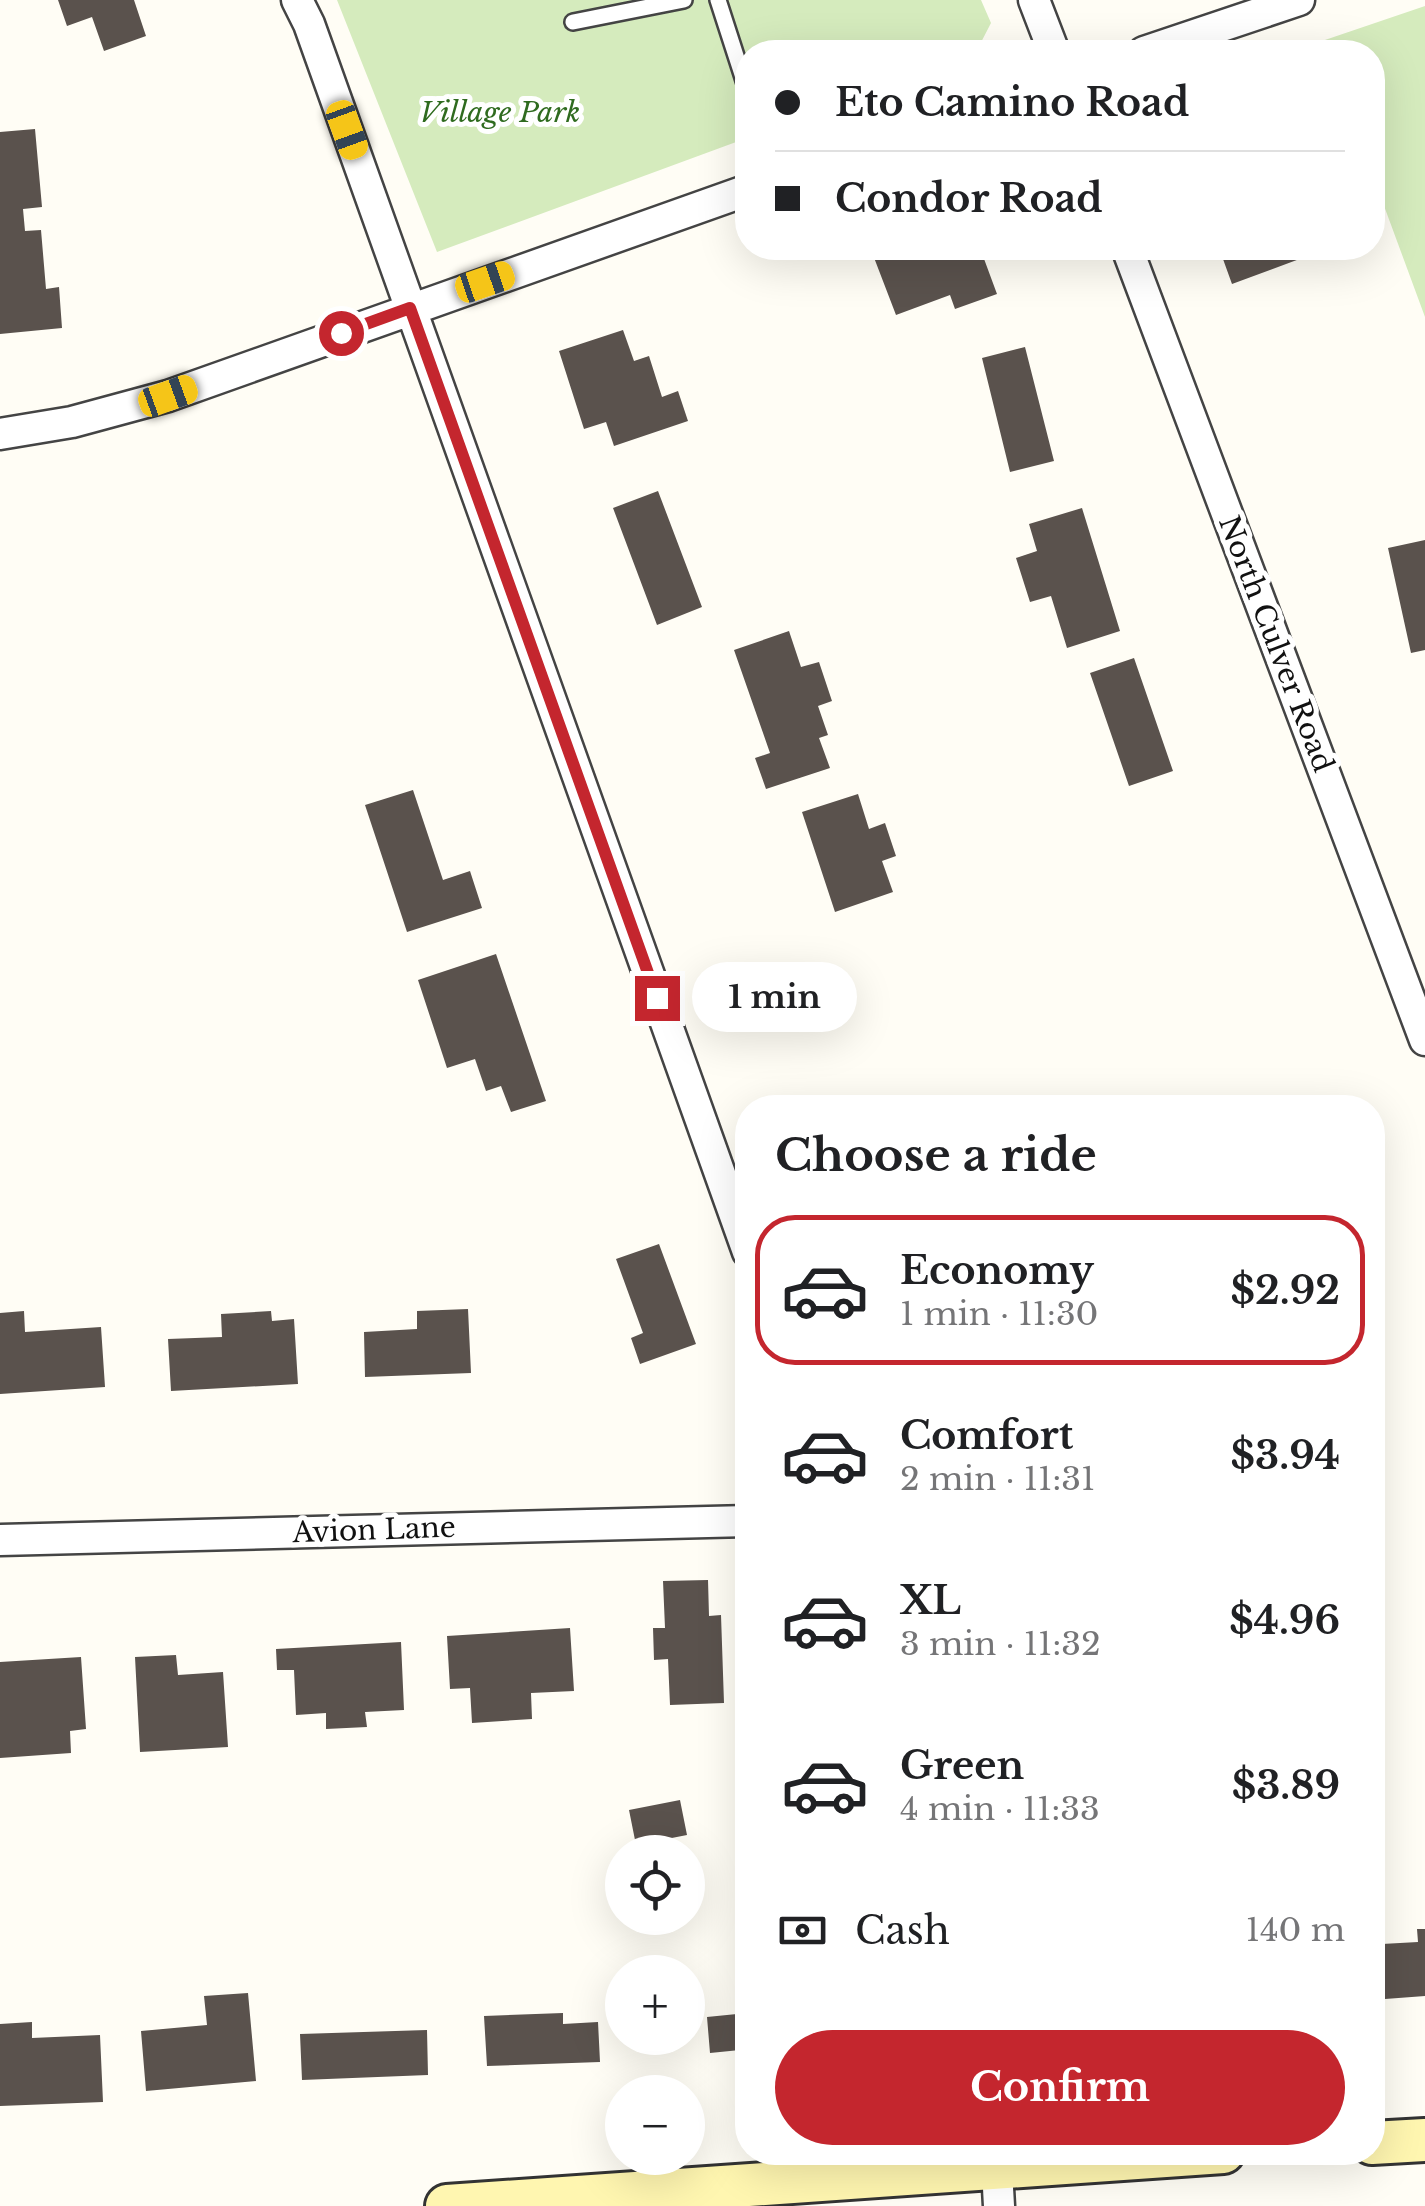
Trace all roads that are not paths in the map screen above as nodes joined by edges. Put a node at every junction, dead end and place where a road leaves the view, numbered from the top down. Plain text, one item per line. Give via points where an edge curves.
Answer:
1 (297, 0) edge
2 (684, 0) edge
3 (718, 0) edge
4 (1034, 0) edge
5 (1299, 0) edge
6 (572, 22) dead end
7 (1049, 40) edge
8 (1180, 40) edge
9 (735, 53) edge
10 (735, 195) edge
11 (1132, 260) edge
12 (410, 308) junction
13 (0, 434) edge
14 (1425, 1040) edge
15 (735, 1216) edge
16 (735, 1520) edge
17 (0, 1540) edge
18 (1425, 2140) edge
19 (1385, 2142) edge
20 (1095, 2165) edge
21 (997, 2175) edge
22 (447, 2206) edge

1 - 12 street
2 - 6 lane
3 - 9 lane
4 - 7 street
5 - 8 street
10 - 12 street
11 - 14 street, North Culver Road
12 - 13 street via 168,396
12 - 15 street
16 - 17 street, Avion Lane
18 - 19 street
20 - 21 street
21 - 22 street

